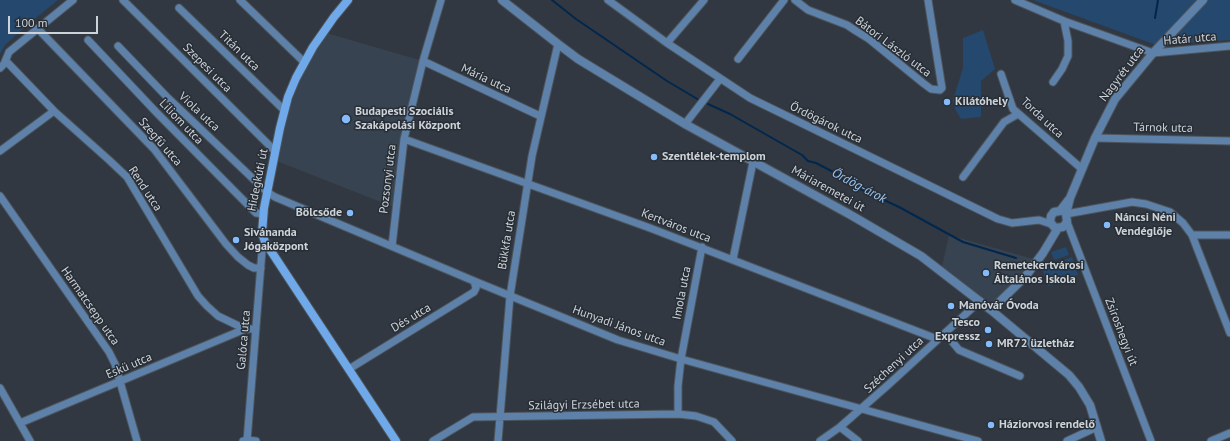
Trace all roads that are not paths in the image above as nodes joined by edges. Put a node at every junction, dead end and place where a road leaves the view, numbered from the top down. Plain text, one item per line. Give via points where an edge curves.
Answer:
1 (73, 0) edge
2 (123, 0) edge
3 (240, 0) edge
4 (441, 0) edge
5 (502, 0) edge
6 (608, 0) edge
7 (704, 0) edge
8 (784, 0) edge
9 (795, 0) edge
10 (928, 0) edge
11 (1015, 0) edge
12 (1203, 0) edge
13 (345, 1) edge
14 (179, 8) dead end
15 (1064, 21) junction
16 (38, 29) junction
17 (88, 40) dead end
18 (558, 44) junction
19 (666, 44) junction
20 (118, 46) dead end
21 (1230, 46) edge
22 (1153, 53) junction
23 (738, 59) dead end
24 (6, 61) junction
25 (423, 61) junction
26 (304, 62) junction
27 (0, 68) edge
28 (1001, 74) dead end
29 (720, 79) junction
30 (1053, 82) dead end
31 (284, 110) junction
32 (54, 111) junction
33 (1018, 114) junction
34 (540, 116) junction
35 (684, 124) junction
36 (1095, 138) junction
37 (404, 139) junction
38 (1230, 141) edge
39 (0, 151) edge
40 (276, 151) junction
41 (753, 162) junction
42 (1082, 169) junction
43 (963, 176) dead end
44 (527, 183) junction
45 (267, 192) junction
46 (0, 196) edge
47 (263, 214) junction
48 (1065, 219) junction
49 (1192, 235) junction
50 (1230, 235) edge
51 (266, 242) junction
52 (392, 246) junction
53 (702, 247) junction
54 (733, 259) junction
55 (261, 268) junction
56 (474, 281) junction
57 (510, 296) junction
58 (980, 301) junction
59 (991, 310) junction
60 (245, 328) junction
61 (256, 329) junction
62 (944, 333) junction
63 (1230, 333) edge
64 (937, 339) junction
65 (681, 359) junction
66 (351, 367) junction
67 (1020, 376) dead end
68 (120, 382) junction
69 (0, 388) edge
70 (861, 409) junction
71 (678, 414) junction
72 (500, 417) junction
73 (20, 423) junction
74 (840, 427) junction
75 (1097, 428) junction
76 (1230, 434) edge
77 (30, 441) edge
78 (137, 441) edge
79 (246, 441) edge
80 (256, 441) edge
81 (396, 441) edge
82 (433, 441) edge
83 (498, 441) edge
84 (732, 441) edge
85 (820, 441) edge
86 (858, 441) edge
87 (978, 441) edge
88 (1067, 441) edge
89 (1101, 441) edge
90 (1151, 441) edge
91 (1211, 441) edge

1 - 16 street
2 - 40 street, Szepesi utca
3 - 26 street
4 - 25 street, Pozsonyi utca
5 - 18 street, Máriaremetei út
6 - 19 street, Ördögárok utca
7 - 19 street
8 - 23 street
9 - 10 street, Bátori László utca via 808,10 847,25 869,39 923,84 931,89 940,90 942,88
11 - 15 street
12 - 22 street, Nagyrét utca
13 - 26 main road, Hidegkúti út
14 - 31 street, Titán utca
15 - 22 street
15 - 30 street via 1068,56
16 - 24 street via 9,52
16 - 55 street, Szegfű utca via 154,149 238,257 254,268
17 - 47 street, Liliom utca via 256,213
18 - 34 street, Bükkfa utca
18 - 35 street, Máriaremetei út
19 - 29 street, Ördögárok utca
20 - 45 street, Viola utca via 167,97
21 - 22 street, Határ utca
22 - 36 street, Nagyrét utca via 1119,93
24 - 27 street
24 - 32 street, Rend utca
25 - 34 street, Mária utca
25 - 37 street, Pozsonyi utca
26 - 31 main road, Hidegkúti út
28 - 33 street, Torda utca via 1013,109
29 - 35 street
29 - 48 street, Ördögárok utca via 777,112 998,219 1012,223
31 - 40 main road, Hidegkúti út
32 - 39 street
32 - 60 street, Rend utca via 127,177 198,296 218,316
33 - 42 street, Torda utca
33 - 43 street via 1004,122
34 - 44 street, Bükkfa utca
35 - 41 street, Máriaremetei út
36 - 38 street, Tárnok utca
36 - 42 street, Nagyrét utca
37 - 44 street, Kertváros utca
37 - 52 street, Pozsonyi utca
40 - 45 main road, Hidegkúti út
41 - 54 street
41 - 58 street, Máriaremetei út via 901,244
42 - 48 street, Nagyrét utca via 1070,198
44 - 53 street, Kertváros utca
44 - 57 street, Bükkfa utca
45 - 47 main road, Hidegkúti út
45 - 52 street, Hunyadi János utca
46 - 68 street, Harmatcsepp utca via 109,352
47 - 51 main road, Hidegkúti út via 262,233
48 - 49 street, Ördögárok utca via 1132,202 1170,212
48 - 59 street, Nagyrét utca via 1026,277
48 - 90 street, Zsíroshegyi út
49 - 50 street
49 - 63 street, Ördögárok utca
51 - 55 street, Galóca utca via 262,251
51 - 66 main road, Hidegkúti út
52 - 56 street, Hunyadi János utca
53 - 54 street, Kertváros utca
53 - 65 street, Imola utca
54 - 64 street, Kertváros utca
55 - 61 street, Galóca utca
56 - 57 street, Hunyadi János utca
56 - 66 street, Dés utca via 474,292
57 - 65 street, Hunyadi János utca via 618,340
57 - 72 street, Bükkfa utca
58 - 59 street, Máriaremetei út
58 - 62 street, Széchenyi utca
59 - 75 street, Máriaremetei út via 1069,375 1090,406
60 - 61 street, Rend utca
60 - 68 street, Eskü utca
61 - 79 street, Galóca utca
62 - 64 street, Széchenyi utca
62 - 67 street via 959,350
64 - 70 street, Széchenyi utca
65 - 70 street, Hunyadi János utca
65 - 71 street, Imola utca
66 - 81 main road, Hidegkúti út
68 - 73 street, Eskü utca
68 - 78 street, Harmatcsepp utca
69 - 73 street
70 - 74 street, Széchenyi utca
70 - 87 street, Hunyadi János utca
71 - 72 street, Szilágyi Erzsébet utca
71 - 84 street, Szilágyi Erzsébet utca via 714,422
72 - 82 street, Szilágyi Erzsébet utca via 473,417
72 - 83 street, Bükkfa utca
73 - 77 street
74 - 85 street, Széchenyi utca
74 - 86 street
75 - 88 street
75 - 89 street, Máriaremetei út
76 - 91 street
79 - 80 street

